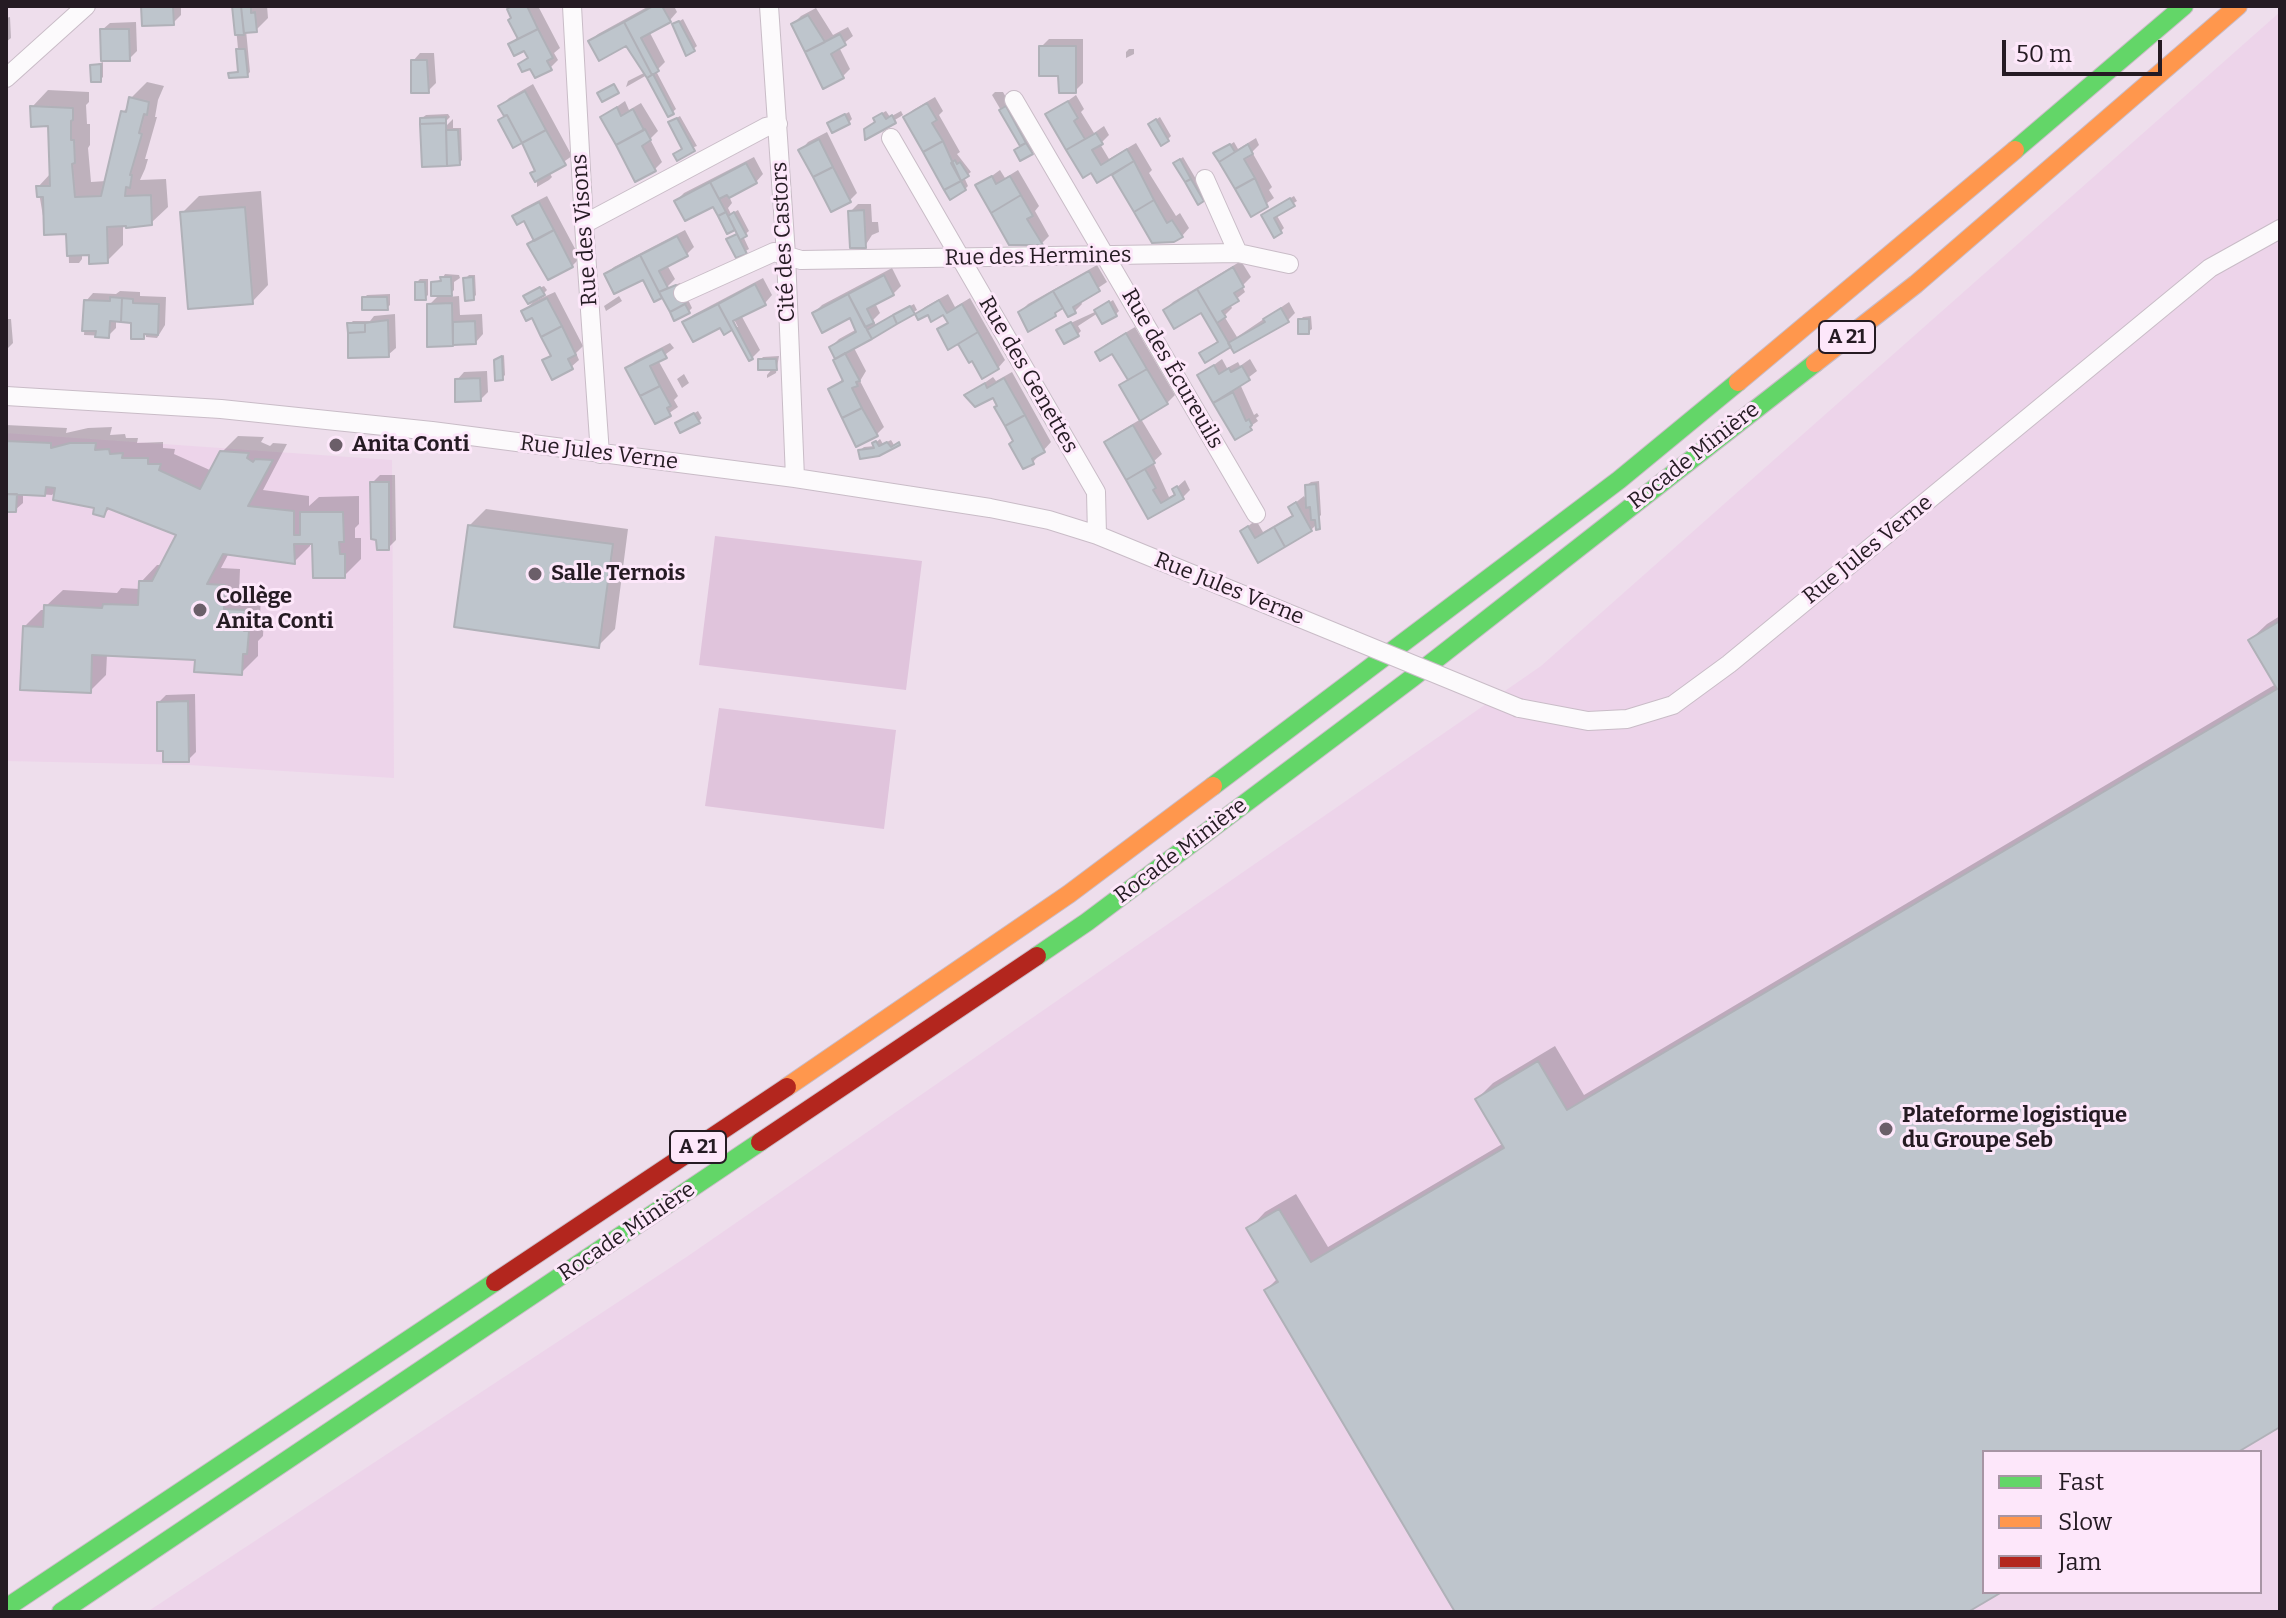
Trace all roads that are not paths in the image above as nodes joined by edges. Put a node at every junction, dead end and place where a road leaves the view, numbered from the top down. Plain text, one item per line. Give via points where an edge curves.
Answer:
1 (86, 6) edge
2 (572, 6) edge
3 (769, 6) edge
4 (2184, 6) edge
5 (2238, 6) edge
6 (6, 78) edge
7 (1014, 100) dead end
8 (778, 124) junction
9 (891, 138) dead end
10 (1205, 179) dead end
11 (584, 224) junction
12 (2280, 229) edge
13 (1238, 253) junction
14 (786, 255) junction
15 (960, 257) junction
16 (1106, 257) junction
17 (1289, 264) dead end
18 (683, 293) dead end
19 (15, 396) edge
20 (600, 454) junction
21 (795, 478) junction
22 (1256, 514) dead end
23 (1097, 535) junction
24 (6, 1608) edge
25 (61, 1612) edge

1 - 6 street
2 - 11 street, Rue des Visons
3 - 8 street, Cité des Castors
4 - 24 highway, Rocade Minière / A 21 via 1619,480 1069,894
5 - 25 highway, Rocade Minière / A 21 via 1916,284 1412,678 1099,912
7 - 16 street, Rue des Écureuils
8 - 11 street
8 - 14 street, Cité des Castors
9 - 15 street, Rue des Genettes
10 - 13 street
11 - 20 street, Rue des Visons
12 - 23 street, Rue Jules Verne, bridge via 2210,268 1742,654 1673,705 1627,719 1588,721 1519,708
13 - 16 street, Rue des Hermines
13 - 17 street, Rue des Hermines
14 - 15 street, Rue des Hermines via 801,260
14 - 18 street, Rue des Hermines via 774,252
14 - 21 street, Cité des Castors
15 - 16 street, Rue des Hermines
15 - 23 street, Rue des Genettes via 1096,492
16 - 22 street, Rue des Écureuils
19 - 20 street, Rue Jules Verne via 221,409
20 - 21 street, Rue Jules Verne
21 - 23 street, Rue Jules Verne via 990,508

